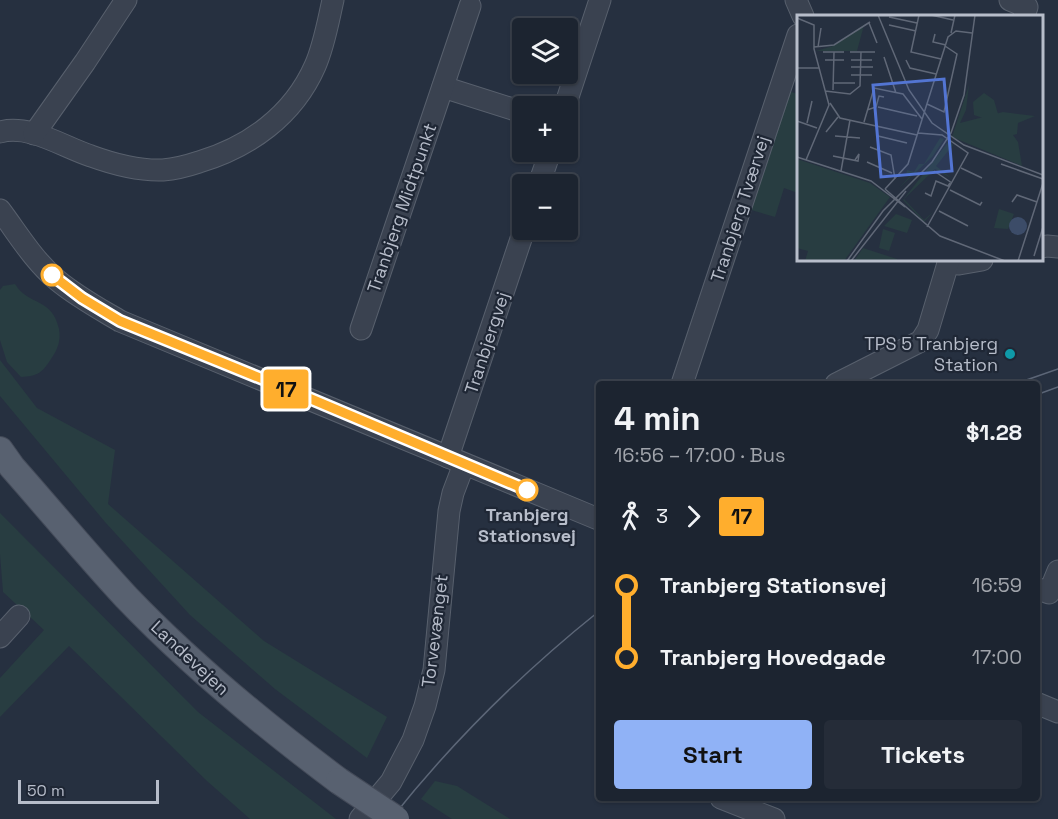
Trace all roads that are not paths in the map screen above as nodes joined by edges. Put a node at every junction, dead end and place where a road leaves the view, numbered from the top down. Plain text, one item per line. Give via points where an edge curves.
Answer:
1 (126, 0) edge
2 (333, 0) edge
3 (600, 0) edge
4 (796, 0) edge
5 (1010, 0) edge
6 (470, 6) dead end
7 (803, 15) edge
8 (1024, 15) edge
9 (797, 38) edge
10 (443, 87) junction
11 (568, 96) edge
12 (512, 109) edge
13 (0, 132) edge
14 (34, 134) junction
15 (0, 210) edge
16 (521, 240) edge
17 (1043, 247) edge
18 (1058, 247) edge
19 (949, 261) edge
20 (976, 261) edge
21 (361, 329) dead end
22 (683, 381) edge
23 (842, 381) edge
24 (4, 458) edge
25 (456, 460) junction
26 (596, 518) edge
27 (1057, 575) edge
28 (1040, 590) edge
29 (20, 616) dead end
30 (0, 638) edge
31 (1040, 705) edge
32 (1058, 712) edge
33 (729, 801) edge
34 (360, 819) edge
35 (396, 819) edge
36 (774, 819) edge

1 - 14 street
2 - 14 street via 320,51 305,85 280,117 244,144 184,167 163,170 123,166
3 - 11 street
4 - 7 street
5 - 8 street via 1027,7
6 - 10 street, Tranbjerg Midtpunkt
9 - 22 street, Tranbjerg Tværvej
10 - 12 street
10 - 21 street, Tranbjerg Midtpunkt
13 - 14 street via 9,129
15 - 25 street via 55,278 120,321
16 - 25 street, Tranbjergvej
17 - 18 street
19 - 20 street
19 - 23 street via 921,341
24 - 35 main road, Landevejen, bridge via 126,596 178,648 288,743
25 - 26 street
25 - 34 street, Torvevænget via 434,670 425,706 391,782
27 - 28 street via 1049,593
29 - 30 street
31 - 32 street
33 - 36 street

